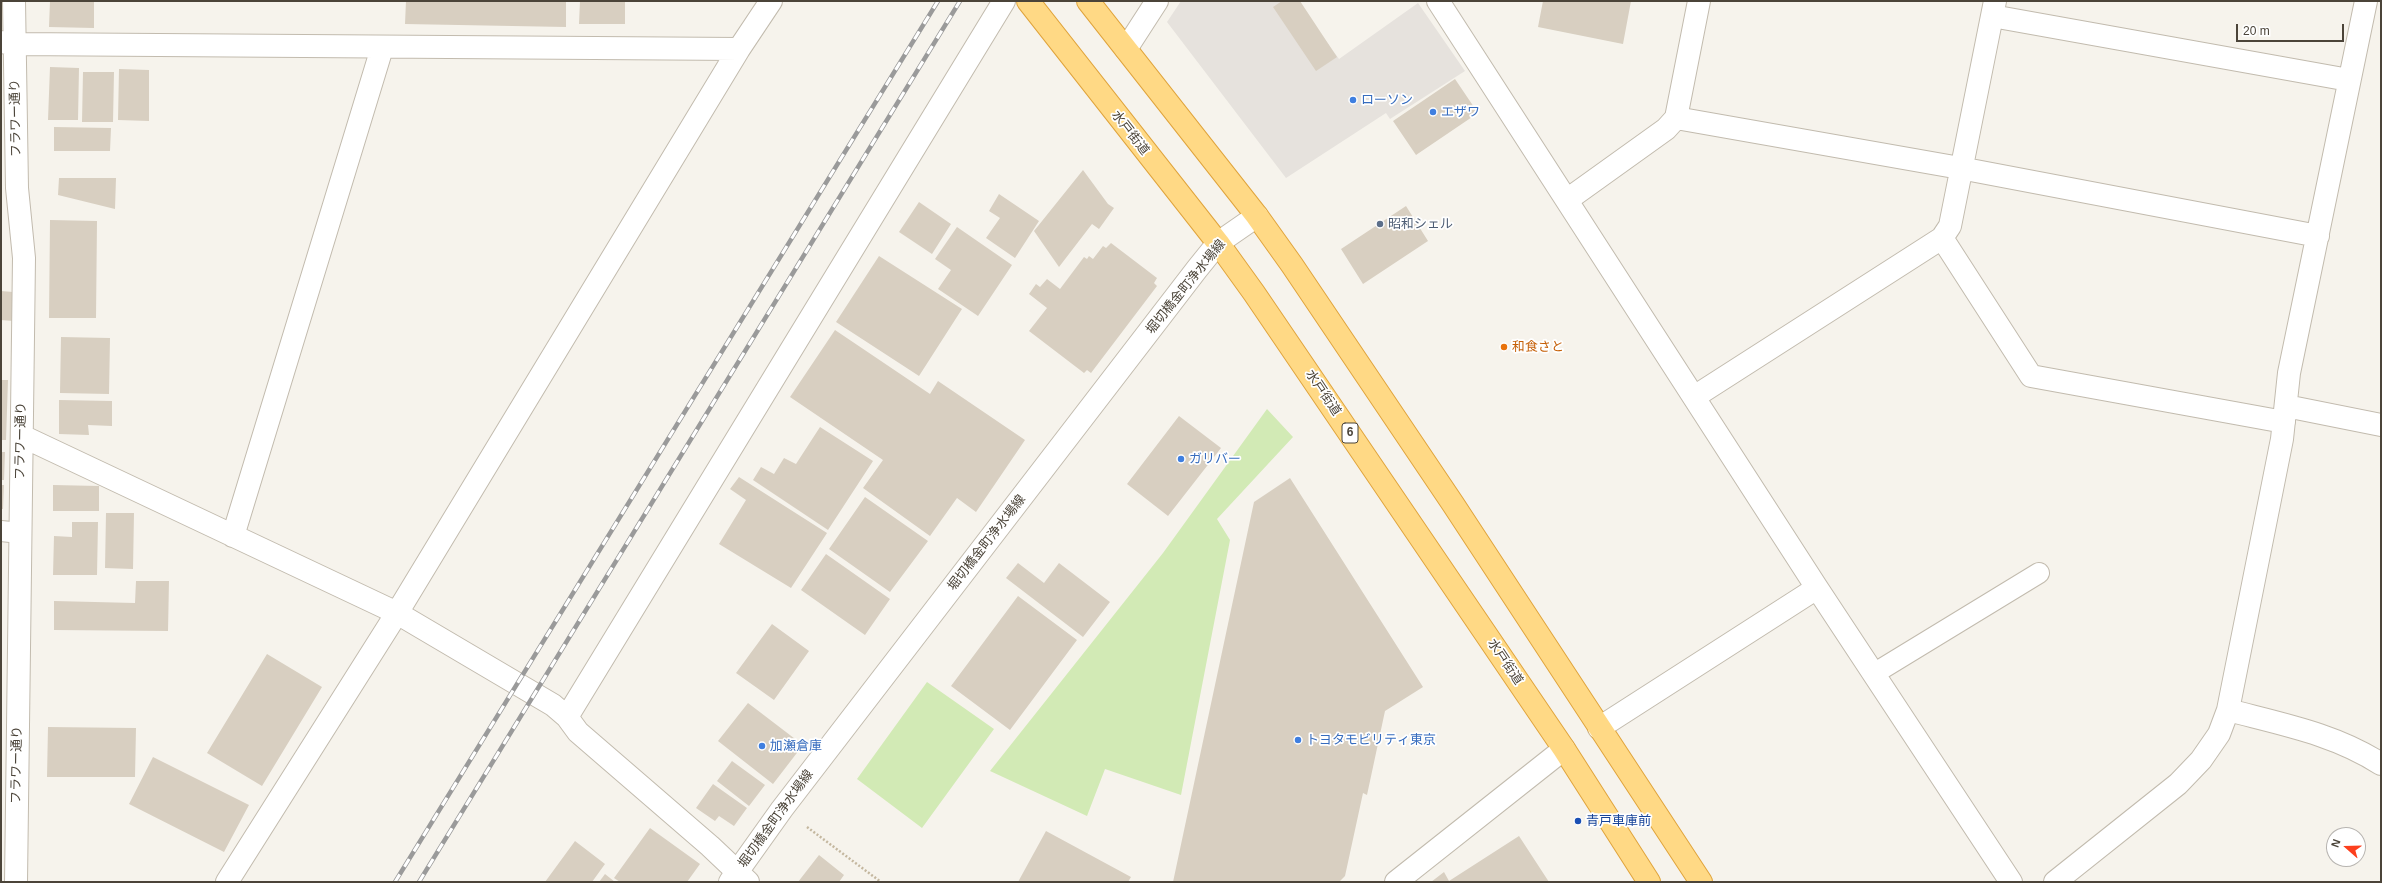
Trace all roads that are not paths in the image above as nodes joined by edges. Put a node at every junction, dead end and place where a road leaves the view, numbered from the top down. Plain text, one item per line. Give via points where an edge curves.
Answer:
1 (14, 1) edge
2 (771, 1) edge
3 (1004, 1) edge
4 (1028, 1) edge
5 (1088, 1) edge
6 (1157, 1) edge
7 (1438, 1) edge
8 (1699, 1) edge
9 (2366, 1) edge
10 (1993, 8) edge
11 (8, 43) edge
12 (382, 48) junction
13 (739, 49) junction
14 (1126, 49) junction
15 (2349, 80) junction
16 (1676, 118) junction
17 (1960, 168) junction
18 (1567, 200) junction
19 (1257, 216) junction
20 (2318, 236) junction
21 (1942, 238) junction
22 (1218, 243) junction
23 (1694, 397) junction
24 (2285, 414) junction
25 (2381, 425) edge
26 (22, 436) junction
27 (10, 532) edge
28 (233, 536) junction
29 (2039, 573) dead end
30 (1817, 588) junction
31 (397, 613) junction
32 (1875, 673) junction
33 (2228, 710) junction
34 (567, 717) junction
35 (1600, 728) junction
36 (1564, 749) junction
37 (2381, 764) edge
38 (738, 879) edge
39 (16, 882) edge
40 (227, 882) edge
41 (1396, 882) edge
42 (1649, 882) edge
43 (1701, 882) edge
44 (2010, 882) edge
45 (2055, 882) edge

1 - 11 street, フラワー通り
2 - 13 street
3 - 34 street
4 - 22 highway, 水戸街道 / 6
5 - 14 highway
6 - 14 street
7 - 18 street
8 - 16 street
9 - 15 street
10 - 15 street
10 - 17 street
11 - 12 street
11 - 26 street, フラワー通り via 24,258
12 - 13 street
12 - 28 street
13 - 31 street
14 - 19 highway
15 - 20 street
16 - 17 street
16 - 18 street via 1666,129
17 - 20 street
17 - 21 street via 1950,226
18 - 23 street
19 - 22 street, 堀切橋金町浄水場線
19 - 35 highway via 1454,504
20 - 24 street via 2289,373
21 - 23 street
21 - 24 street via 2031,376
22 - 36 highway, 水戸街道 / 6
22 - 38 street, 堀切橋金町浄水場線 via 782,809
23 - 30 street
24 - 25 street
24 - 33 street
26 - 27 street, フラワー通り
26 - 28 street
27 - 39 street, フラワー通り
28 - 31 street
29 - 32 lane
30 - 32 street
30 - 35 street
31 - 34 street via 553,705
31 - 40 street
32 - 44 street
33 - 37 street via 2331,738 2361,751
33 - 45 street via 2219,734 2201,760 2178,784
34 - 38 street via 578,732 710,846
35 - 43 highway
36 - 41 street
36 - 42 highway, 水戸街道 / 6

